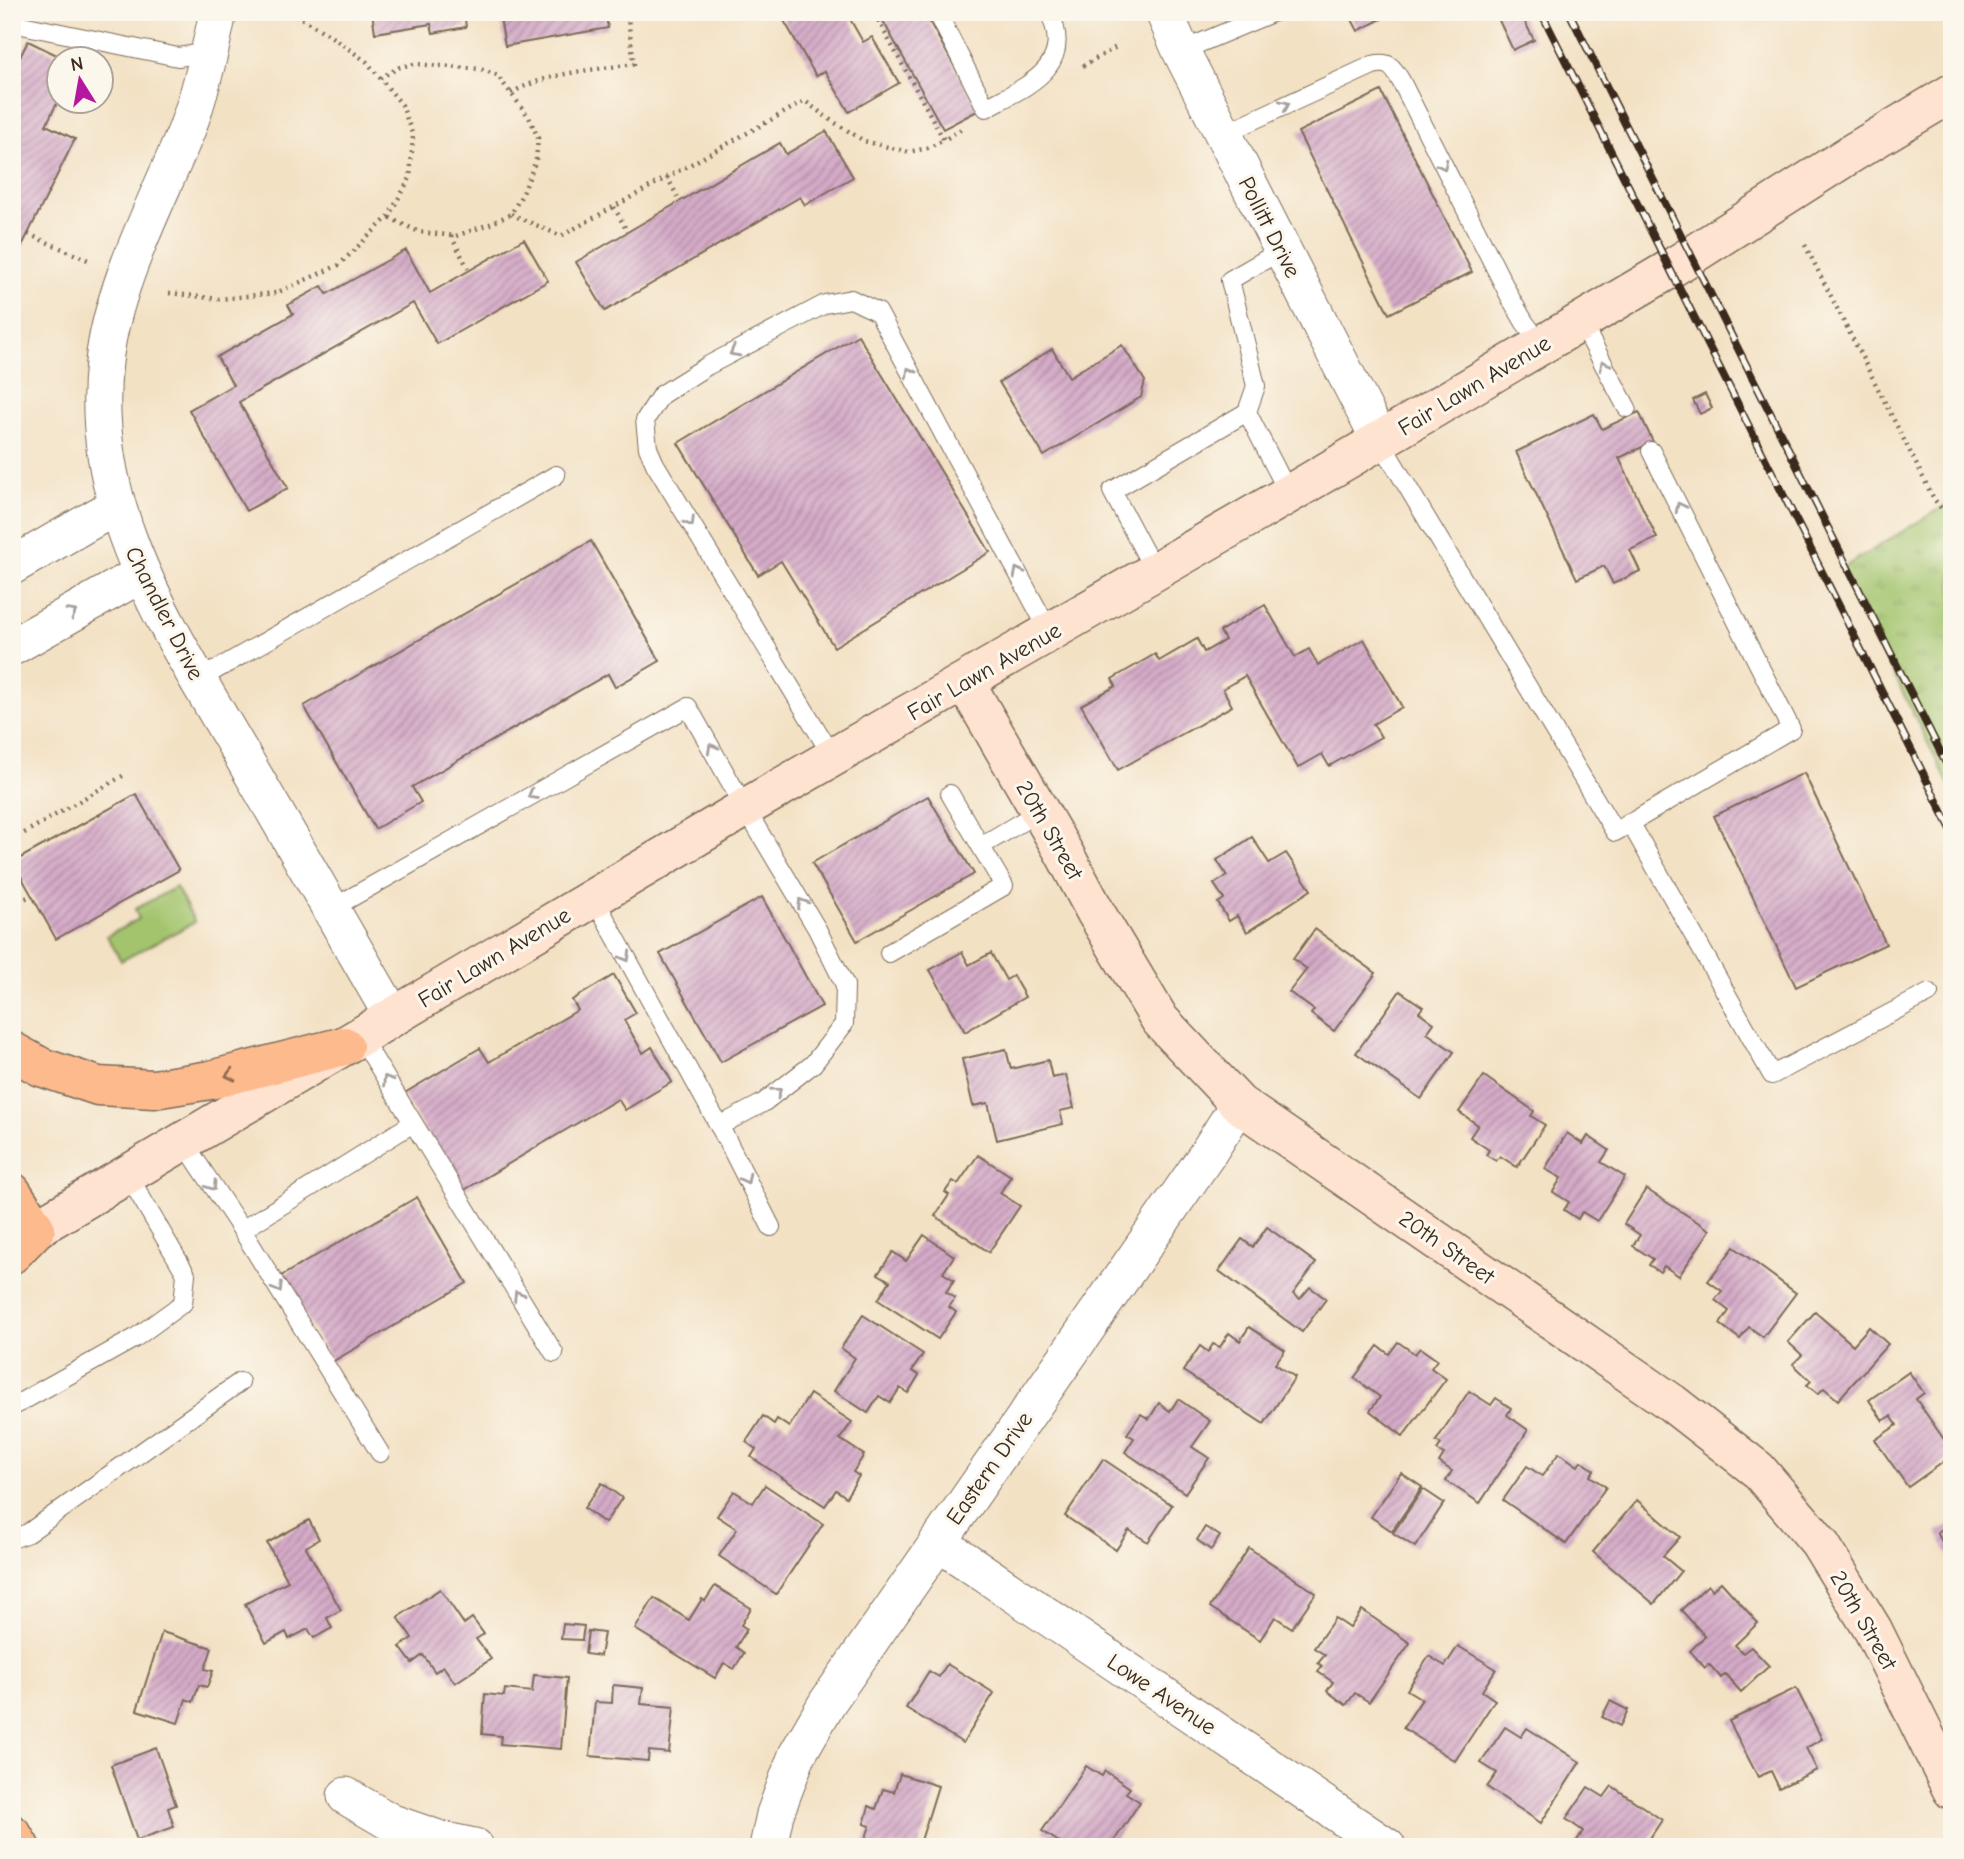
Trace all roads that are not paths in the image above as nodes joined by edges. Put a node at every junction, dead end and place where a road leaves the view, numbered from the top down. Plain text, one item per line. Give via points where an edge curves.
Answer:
1 (218, 12) edge
2 (937, 12) edge
3 (1049, 12) edge
4 (1164, 12) edge
5 (1274, 12) edge
6 (12, 23) edge
7 (1181, 51) junction
8 (210, 52) junction
9 (1952, 93) edge
10 (1223, 134) junction
11 (1282, 250) junction
12 (1581, 322) junction
13 (1542, 345) junction
14 (1627, 408) dead end
15 (1247, 412) junction
16 (1380, 440) junction
17 (1651, 451) dead end
18 (556, 475) dead end
19 (1289, 494) junction
20 (116, 506) junction
21 (12, 566) edge
22 (1155, 572) junction
23 (141, 574) junction
24 (1050, 633) junction
25 (12, 647) edge
26 (198, 680) junction
27 (965, 682) junction
28 (833, 757) junction
29 (950, 794) dead end
30 (745, 808) junction
31 (1040, 811) junction
32 (1630, 822) junction
33 (981, 846) junction
34 (594, 898) junction
35 (331, 909) junction
36 (889, 954) dead end
37 (1929, 993) dead end
38 (393, 1017) junction
39 (352, 1041) junction
40 (12, 1051) edge
41 (1239, 1104) junction
42 (413, 1123) junction
43 (719, 1126) junction
44 (183, 1141) junction
45 (128, 1175) junction
46 (12, 1192) edge
47 (771, 1227) dead end
48 (242, 1230) junction
49 (20, 1242) edge
50 (554, 1353) dead end
51 (240, 1382) dead end
52 (12, 1407) edge
53 (380, 1453) dead end
54 (12, 1539) edge
55 (938, 1542) junction
56 (1952, 1790) edge
57 (346, 1796) dead end
58 (12, 1834) edge
59 (20, 1847) edge
60 (475, 1847) edge
61 (768, 1847) edge
62 (1387, 1847) edge

1 - 8 street, Chandler Drive
2 - 3 lane via 986,108 1031,83 1055,59 1057,41
4 - 7 street, Pollitt Drive
5 - 7 lane
6 - 8 lane via 178,57
7 - 10 street, Pollitt Drive
8 - 20 street, Chandler Drive via 188,126 112,316 101,408
9 - 12 main road, Fair Lawn Avenue
10 - 11 street, Pollitt Drive
10 -> 13 lane via 1373,65 1391,66 1511,299
11 - 15 lane via 1230,280 1256,386
11 - 16 street, Pollitt Drive
12 - 13 main road, Fair Lawn Avenue
14 -> 12 lane
13 - 16 main road, Fair Lawn Avenue
15 - 19 lane
15 - 22 lane via 1112,491
16 - 19 main road, Fair Lawn Avenue
16 - 32 lane via 1615,832
32 -> 17 lane via 1791,729
18 - 26 lane
19 - 22 main road, Fair Lawn Avenue
20 - 21 street
20 - 23 street, Chandler Drive
22 - 24 main road, Fair Lawn Avenue
25 -> 23 street
23 - 26 street, Chandler Drive
24 - 27 main road, Fair Lawn Avenue
24 -> 28 lane via 878,312 851,299 825,304 707,366 662,395 645,420 648,448
26 - 35 street, Chandler Drive
27 - 28 main road, Fair Lawn Avenue
27 - 31 main road, 20th Street
28 - 30 main road, Fair Lawn Avenue
29 - 33 lane
30 - 34 main road, Fair Lawn Avenue
30 -> 35 lane via 688,706
43 -> 30 lane via 763,1103 813,1064 844,1024 845,985
31 - 33 lane
31 - 41 main road, 20th Street via 1160,1020
32 - 37 lane via 1772,1075
33 - 36 lane via 1004,886
34 - 38 main road, Fair Lawn Avenue
34 -> 43 lane
35 - 38 street, Chandler Drive
38 - 39 main road, Fair Lawn Avenue
39 -> 40 highway via 210,1080 153,1089 98,1086 41,1067
42 -> 39 lane
39 - 44 main road, Fair Lawn Avenue
41 - 55 street, Eastern Drive
41 - 56 main road, 20th Street via 1660,1395 1758,1471 1819,1542 1873,1630
42 - 48 lane
50 -> 42 lane
43 -> 47 lane
44 - 45 main road, Fair Lawn Avenue
44 -> 48 lane
45 - 49 main road, Fair Lawn Avenue
45 - 52 lane via 186,1274 183,1303 135,1338
46 - 49 highway
48 -> 53 lane
51 - 54 lane via 28,1533
55 - 61 street, Eastern Drive via 827,1703 797,1755
55 - 62 street, Lowe Avenue
57 - 60 street via 392,1823
58 - 59 highway

